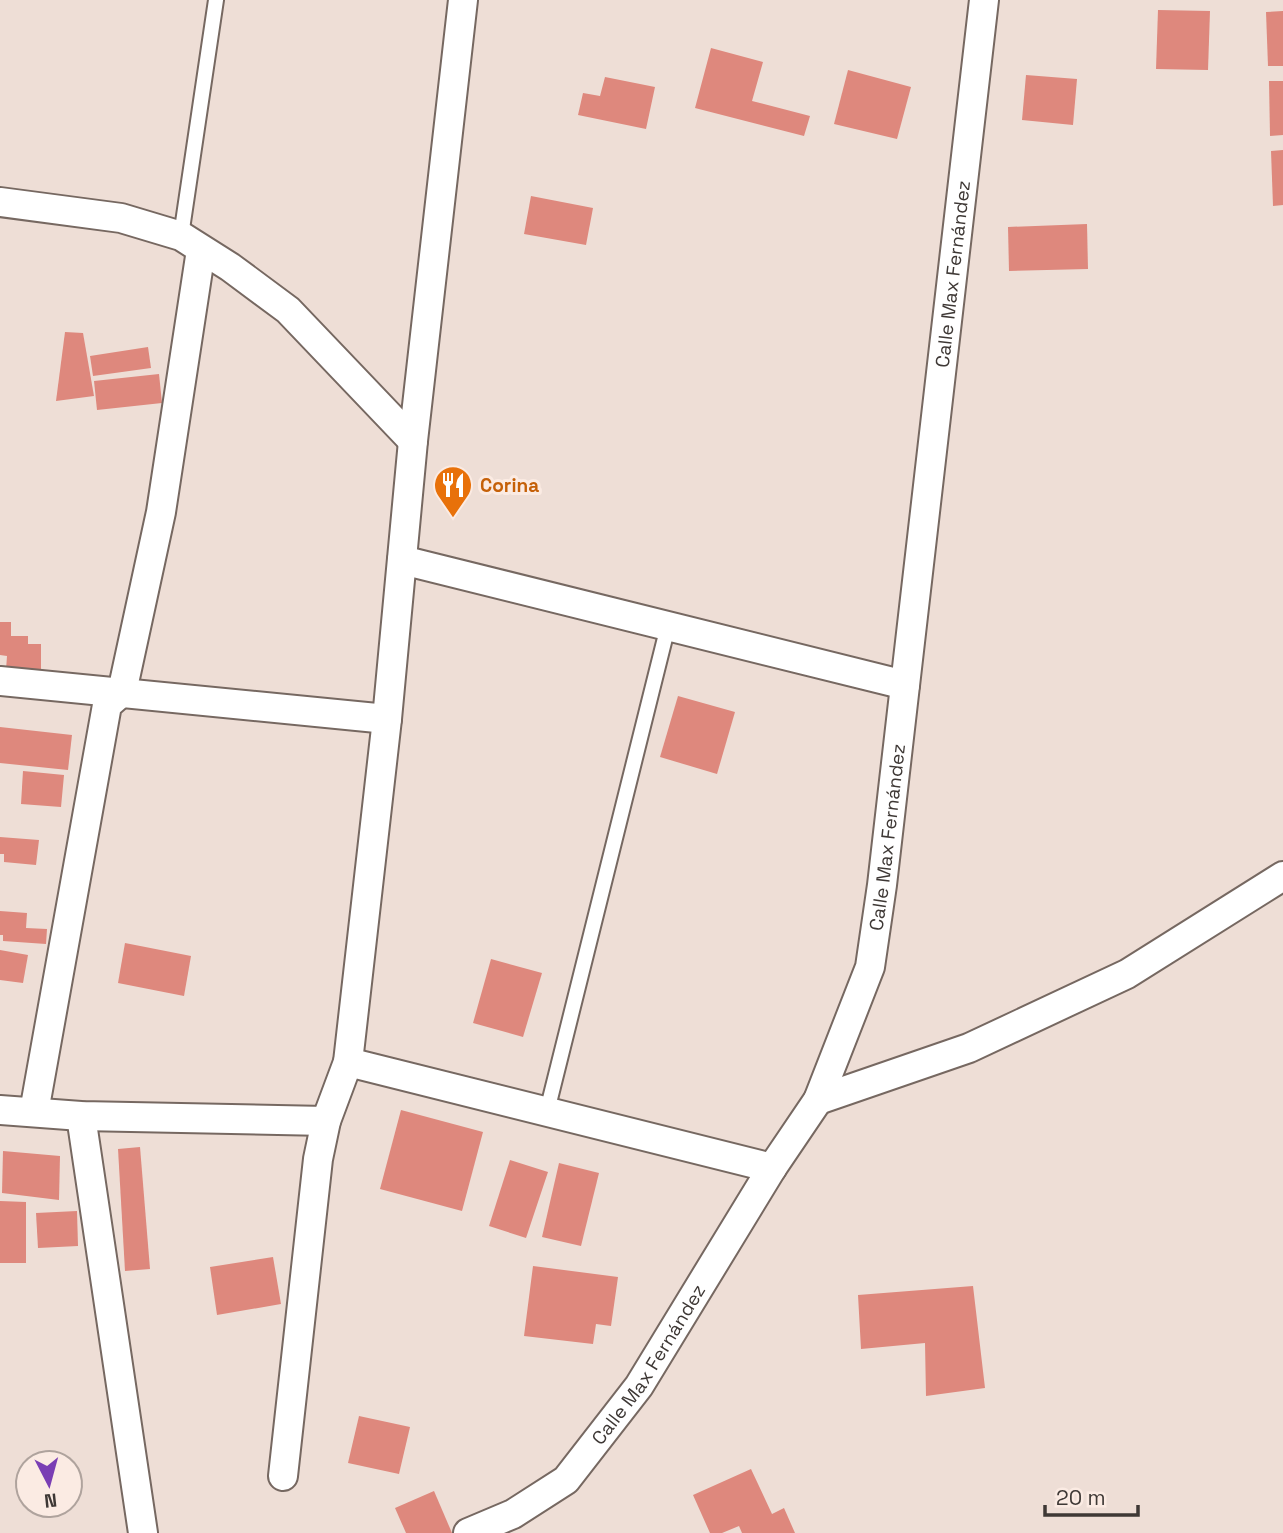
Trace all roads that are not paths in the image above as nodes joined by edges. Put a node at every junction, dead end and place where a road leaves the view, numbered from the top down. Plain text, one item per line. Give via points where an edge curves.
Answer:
1 (216, 0) edge
2 (463, 0) edge
3 (984, 0) edge
4 (0, 202) edge
5 (191, 243) junction
6 (413, 441) junction
7 (402, 560) junction
8 (668, 626) junction
9 (0, 681) edge
10 (905, 685) junction
11 (122, 692) junction
12 (387, 719) junction
13 (1283, 876) edge
14 (348, 1062) junction
15 (818, 1100) junction
16 (0, 1110) edge
17 (547, 1111) junction
18 (34, 1112) junction
19 (81, 1116) junction
20 (326, 1121) junction
21 (772, 1168) junction
22 (283, 1476) dead end
23 (143, 1533) edge
24 (468, 1533) edge

1 - 5 lane
2 - 6 street
3 - 10 street, Calle Max Fernández
4 - 5 street via 121,218
5 - 6 street via 288,310
5 - 11 street via 161,512
6 - 7 street
7 - 8 street
7 - 12 street
8 - 10 street
8 - 17 lane
9 - 11 street
10 - 15 street, Calle Max Fernández via 870,967
11 - 12 street
11 - 18 street via 107,705
12 - 14 street
13 - 15 street via 1127,974 970,1048
14 - 17 street
14 - 20 street
15 - 21 street, Calle Max Fernández
16 - 18 street
17 - 21 street
18 - 19 street
19 - 20 street
19 - 23 street
20 - 22 street
21 - 24 street, Calle Max Fernández via 639,1386 566,1480 513,1514

